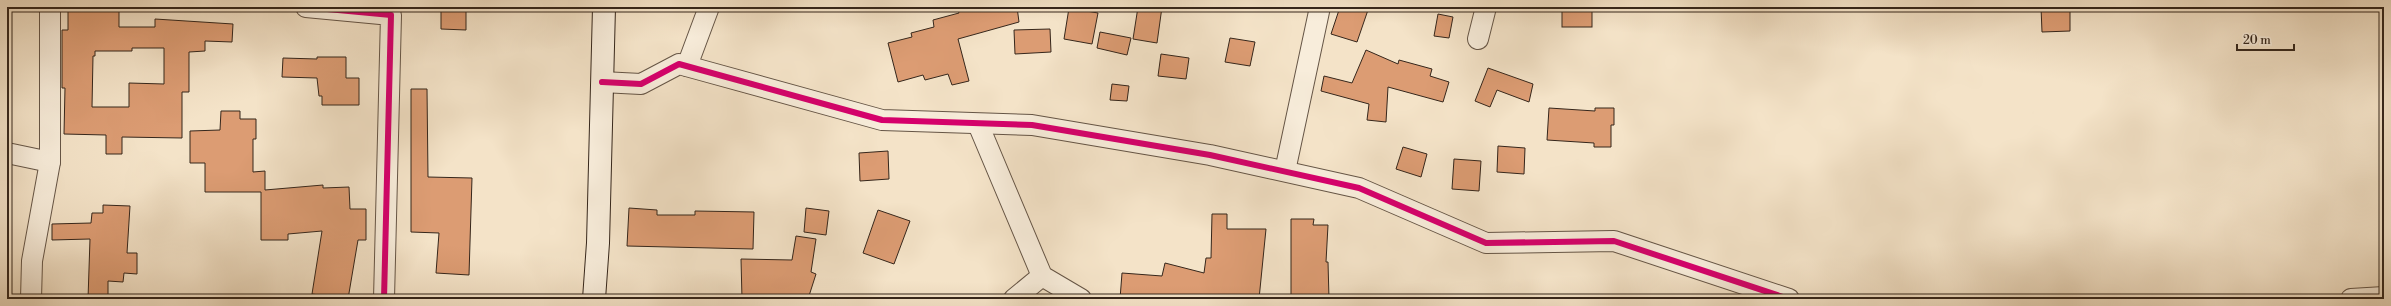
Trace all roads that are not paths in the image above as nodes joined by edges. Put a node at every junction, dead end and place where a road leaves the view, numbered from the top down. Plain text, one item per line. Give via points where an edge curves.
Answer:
1 (50, 7) edge
2 (306, 7) edge
3 (604, 7) edge
4 (709, 7) edge
5 (1320, 7) edge
6 (1486, 7) edge
7 (392, 11) edge
8 (1478, 39) dead end
9 (687, 66) junction
10 (602, 82) junction
11 (978, 124) junction
12 (7, 153) edge
13 (50, 162) junction
14 (1285, 172) junction
15 (1042, 276) junction
16 (2384, 297) edge
17 (31, 299) edge
18 (384, 299) edge
19 (594, 299) edge
20 (1014, 299) edge
21 (1081, 299) edge
22 (1789, 299) edge
23 (2351, 299) edge

1 - 13 street
2 - 7 street
3 - 10 street
4 - 9 street
5 - 14 street
6 - 8 street
7 - 18 street
9 - 10 street via 679,64 641,84
9 - 11 street via 882,120
10 - 19 street
11 - 14 street via 1032,125 1210,155
11 - 15 street
12 - 13 street
13 - 17 street via 32,261
14 - 22 street via 1359,188 1486,243 1614,240
15 - 20 street
15 - 21 street
16 - 23 street

